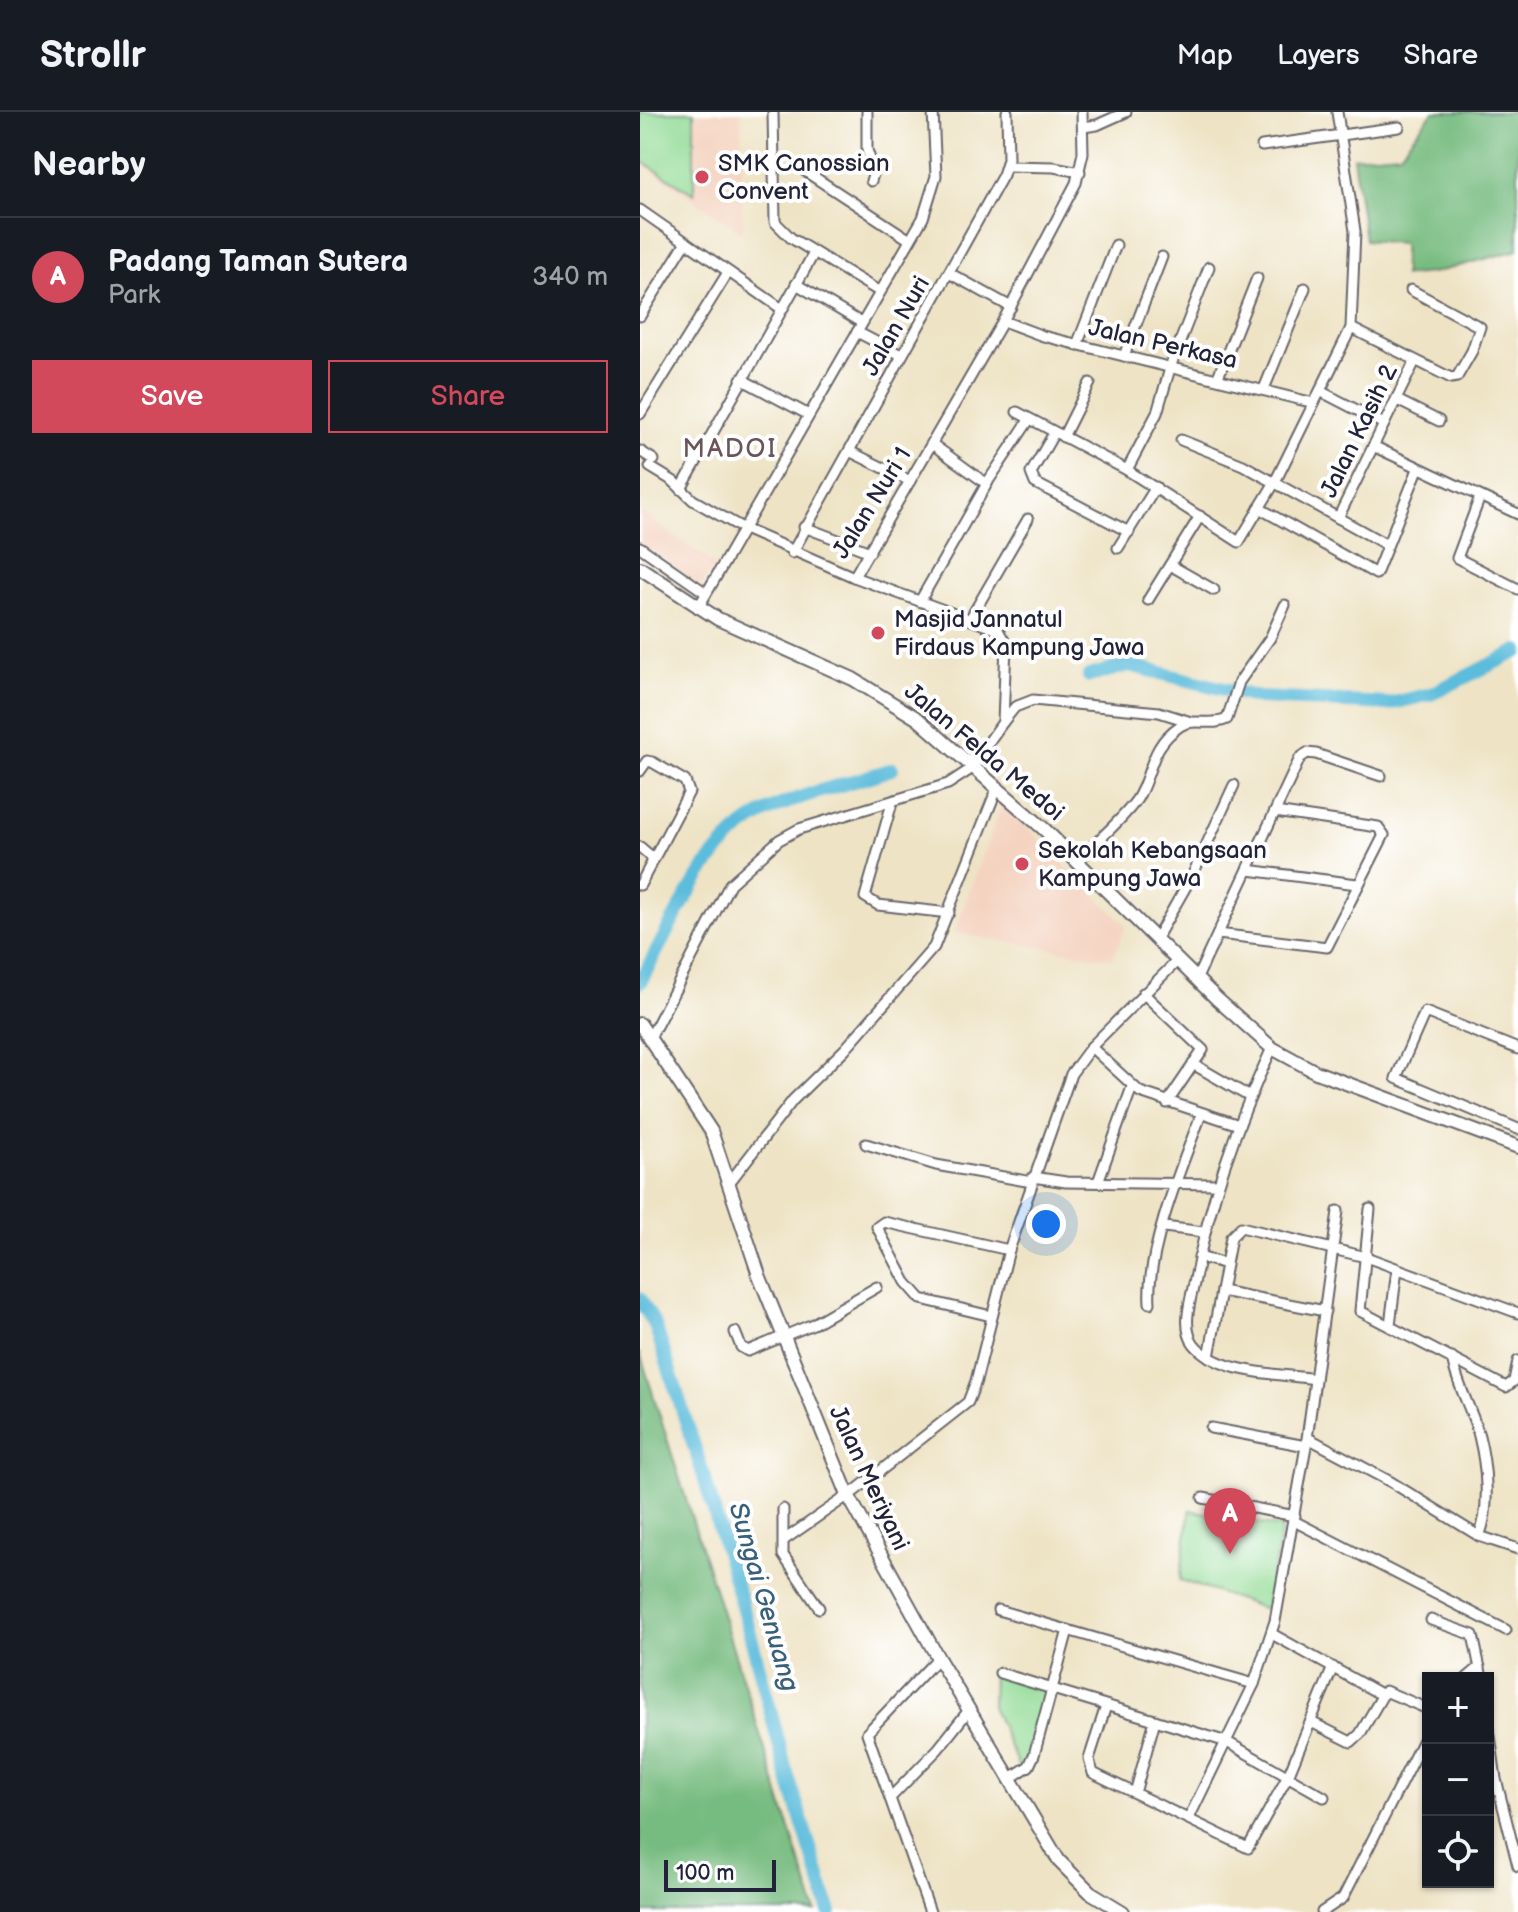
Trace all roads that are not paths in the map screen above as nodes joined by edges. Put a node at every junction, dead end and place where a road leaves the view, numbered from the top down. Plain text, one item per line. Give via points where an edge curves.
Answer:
1 (773, 112) edge
2 (867, 112) edge
3 (933, 112) edge
4 (1007, 112) edge
5 (1082, 112) edge
6 (1126, 112) edge
7 (1337, 112) edge
8 (1083, 127) junction
9 (1399, 127) dead end
10 (1341, 135) junction
11 (1262, 146) dead end
12 (1007, 166) junction
13 (805, 171) dead end
14 (1080, 172) junction
15 (871, 181) dead end
16 (640, 210) edge
17 (910, 240) junction
18 (686, 242) junction
19 (1116, 245) dead end
20 (814, 253) junction
21 (1162, 257) dead end
22 (1209, 267) dead end
23 (949, 273) junction
24 (727, 274) junction
25 (1257, 278) dead end
26 (796, 284) junction
27 (1305, 288) dead end
28 (1411, 290) dead end
29 (880, 292) junction
30 (1011, 307) junction
31 (782, 309) junction
32 (640, 316) edge
33 (1003, 321) junction
34 (860, 327) junction
35 (1351, 328) junction
36 (1077, 345) junction
37 (901, 355) junction
38 (1124, 356) junction
39 (1415, 361) junction
40 (1171, 365) junction
41 (1218, 377) junction
42 (741, 379) junction
43 (1090, 383) dead end
44 (1264, 389) junction
45 (1320, 391) junction
46 (1397, 400) junction
47 (1314, 403) junction
48 (1017, 412) dead end
49 (640, 414) edge
50 (809, 415) junction
51 (1029, 420) junction
52 (1439, 421) dead end
53 (1384, 424) junction
54 (1058, 435) junction
55 (1181, 440) dead end
56 (932, 444) junction
57 (1373, 446) junction
58 (640, 451) edge
59 (849, 451) junction
60 (1418, 469) junction
61 (1127, 470) junction
62 (910, 481) junction
63 (988, 482) junction
64 (1275, 482) junction
65 (1156, 487) junction
66 (681, 489) junction
67 (1480, 497) junction
68 (1259, 508) junction
69 (1518, 514) edge
70 (1200, 516) junction
71 (1338, 518) junction
72 (1028, 519) dead end
73 (804, 527) junction
74 (744, 529) junction
75 (1129, 532) junction
76 (1387, 545) junction
77 (640, 547) edge
78 (1118, 548) dead end
79 (870, 552) junction
80 (792, 553) junction
81 (1170, 565) junction
82 (640, 568) edge
83 (854, 577) junction
84 (1518, 589) edge
85 (1214, 590) dead end
86 (706, 593) junction
87 (1148, 600) dead end
88 (920, 601) junction
89 (1285, 605) dead end
90 (698, 608) junction
91 (970, 619) junction
92 (1003, 722) junction
93 (1191, 722) junction
94 (973, 764) junction
95 (640, 771) edge
96 (1381, 776) dead end
97 (1234, 785) dead end
98 (998, 786) junction
99 (892, 803) junction
100 (1275, 812) junction
101 (640, 847) edge
102 (654, 859) junction
103 (1077, 862) junction
104 (1248, 870) junction
105 (1357, 884) junction
106 (640, 885) edge
107 (949, 913) junction
108 (1218, 934) junction
109 (1156, 939) junction
110 (1178, 960) junction
111 (1197, 978) junction
112 (1143, 993) junction
113 (640, 1024) edge
114 (651, 1036) junction
115 (1091, 1047) junction
116 (1272, 1048) junction
117 (1518, 1049) edge
118 (1193, 1064) junction
119 (1132, 1087) junction
120 (1250, 1097) junction
121 (1167, 1103) junction
122 (1201, 1115) junction
123 (1239, 1125) junction
124 (1518, 1129) edge
125 (866, 1144) dead end
126 (1518, 1146) edge
127 (1032, 1180) junction
128 (1176, 1180) junction
129 (1098, 1182) junction
130 (729, 1183) junction
131 (1216, 1184) junction
132 (1370, 1209) dead end
133 (1338, 1211) dead end
134 (1164, 1227) junction
135 (1204, 1232) junction
136 (1333, 1248) junction
137 (1009, 1250) junction
138 (1199, 1257) junction
139 (1366, 1257) junction
140 (1226, 1264) junction
141 (1397, 1269) junction
142 (877, 1287) dead end
143 (1221, 1291) junction
144 (1150, 1303) dead end
145 (1325, 1311) junction
146 (1518, 1313) edge
147 (991, 1316) junction
148 (1390, 1325) junction
149 (735, 1332) dead end
150 (783, 1337) junction
151 (1209, 1357) junction
152 (1452, 1358) junction
153 (1518, 1361) edge
154 (1315, 1379) junction
155 (1211, 1428) dead end
156 (1307, 1442) junction
157 (848, 1495) junction
158 (1203, 1498) dead end
159 (783, 1509) dead end
160 (1294, 1518) junction
161 (1479, 1536) junction
162 (784, 1540) junction
163 (1518, 1549) edge
164 (819, 1608) dead end
165 (998, 1610) dead end
166 (1431, 1620) dead end
167 (1068, 1630) junction
168 (1506, 1630) dead end
169 (1272, 1634) junction
170 (938, 1658) junction
171 (1333, 1667) junction
172 (1480, 1667) junction
173 (1474, 1672) edge
174 (1481, 1672) edge
175 (1000, 1673) dead end
176 (1254, 1684) junction
177 (1053, 1689) junction
178 (1382, 1695) junction
179 (1106, 1706) junction
180 (1422, 1706) edge
181 (969, 1710) junction
182 (1155, 1720) junction
183 (1311, 1722) junction
184 (1227, 1742) junction
185 (1422, 1742) edge
186 (1491, 1744) edge
187 (1288, 1776) junction
188 (1009, 1779) junction
189 (1135, 1793) junction
190 (1324, 1797) dead end
191 (890, 1798) junction
192 (1189, 1818) junction
193 (1518, 1866) edge
194 (930, 1912) edge
195 (1123, 1912) edge
196 (1322, 1912) edge

1 - 20 street via 775,222
2 - 15 street
3 - 17 street via 936,176 928,208
4 - 12 street, Jalan Nuri
5 - 8 street
6 - 8 street
7 - 10 street
8 - 14 street
9 - 10 street
10 - 11 street
10 - 35 street via 1356,240
12 - 14 street
12 - 23 street, Jalan Nuri
13 - 17 street
14 - 30 street, Jalan Nuri 1
16 - 18 street
17 - 29 street
18 - 24 street
18 - 32 street
19 - 36 street
20 - 26 street
20 - 29 street
21 - 38 street
22 - 40 street
23 - 30 street
23 - 37 street, Jalan Nuri
24 - 31 street
24 - 49 street
25 - 41 street
26 - 31 street
26 - 34 street
27 - 44 street
28 - 39 street via 1477,323 1480,331 1457,377
29 - 34 street
30 - 33 street, Jalan Nuri 1
31 - 42 street
33 - 36 street, Jalan Perkasa
33 - 56 street, Jalan Nuri 1
34 - 37 street
34 - 50 street
35 - 39 street
35 - 45 street
36 - 38 street, Jalan Perkasa
37 - 59 street, Jalan Nuri
38 - 40 street, Jalan Perkasa
39 - 46 street, Jalan Kasih 2
40 - 41 street, Jalan Perkasa
40 - 61 street via 1157,413
41 - 44 street, Jalan Perkasa
42 - 50 street
42 - 66 street
43 - 54 street
44 - 47 street, Jalan Perkasa
45 - 47 street
45 - 53 street
46 - 52 street
46 - 53 street, Jalan Kasih 2
47 - 64 street
48 - 51 street
50 - 74 street
51 - 54 street
51 - 63 street
53 - 57 street, Jalan Kasih 2
54 - 61 street
54 - 75 street via 1031,473 1035,483
55 - 64 street
56 - 62 street, Jalan Nuri 1
56 - 63 street
57 - 60 street
57 - 71 street, Jalan Kasih 2
58 - 66 street, Jalan Nuri 1
59 - 62 street
59 - 73 street, Jalan Nuri
60 - 67 street
60 - 76 street
61 - 65 street
62 - 79 street, Jalan Nuri 1
63 - 88 street
64 - 68 street
64 - 71 street
65 - 70 street
65 - 75 street
66 - 74 street, Jalan Nuri 1
67 - 69 street
67 - 84 street via 1457,558
68 - 70 street via 1239,542
68 - 76 street via 1372,574
70 - 81 street
71 - 76 street
72 - 91 street
73 - 79 street
73 - 80 street, Jalan Nuri
74 - 80 street, Jalan Nuri 1
74 - 86 street
75 - 78 street
77 - 86 street
79 - 83 street, Jalan Nuri 1
80 - 83 street, Jalan Nuri 1
81 - 85 street
81 - 87 street
82 - 90 main road, Jalan Felda Medoi
83 - 88 street
86 - 90 street
88 - 91 street
89 - 93 street via 1270,638 1244,673 1230,715 1219,723
90 - 94 main road, Jalan Felda Medoi via 871,688
91 - 92 street via 1004,636
92 - 93 street via 1015,707 1033,700 1159,712
92 - 94 street
93 - 103 street via 1169,736 1150,761 1138,798
94 - 98 main road, Jalan Felda Medoi
94 - 99 street via 957,780
95 - 102 street via 647,761 689,786
96 - 100 street via 1304,754
97 - 109 street
98 - 103 main road, Jalan Felda Medoi
98 - 107 street
99 - 107 street via 865,897 878,905
99 - 114 street via 799,829 748,866 714,909
100 - 104 street
100 - 105 street via 1381,827 1384,835
101 - 102 street
102 - 106 street
103 - 109 main road, Jalan Felda Medoi
104 - 105 street
104 - 108 street
105 - 108 street via 1327,947
107 - 130 street via 931,952 793,1100
108 - 111 street
109 - 110 main road, Jalan Felda Medoi
110 - 111 main road, Jalan Felda Medoi
110 - 112 street
111 - 116 main road, Jalan Felda Medoi
112 - 115 street
112 - 118 street via 1201,1047 1203,1053
113 - 114 main road, Jalan Meriyani
114 - 130 main road, Jalan Meriyani via 711,1131
115 - 119 street
115 - 127 street via 1071,1074
116 - 120 street
116 - 126 main road, Jalan Felda Medoi via 1316,1072
117 - 124 street via 1425,1012 1396,1078
118 - 120 street
118 - 121 street
119 - 121 street
119 - 129 street
120 - 123 street
121 - 122 street
122 - 123 street
122 - 128 street
123 - 131 street
125 - 127 street via 936,1165
127 - 129 street
127 - 137 street
128 - 129 street
128 - 131 street
128 - 134 street
130 - 150 main road, Jalan Meriyani
131 - 135 street
132 - 139 street
133 - 136 street
134 - 135 street
134 - 144 street via 1150,1274
135 - 138 street
136 - 139 street
136 - 140 street via 1241,1227 1232,1234
136 - 145 street
137 - 147 street
137 - 147 street via 884,1222 877,1227 916,1296
138 - 140 street
138 - 151 street via 1187,1329
139 - 141 street
139 - 148 street via 1359,1309
140 - 143 street
141 - 146 street
141 - 148 street
142 - 150 street
143 - 145 street
143 - 151 street
145 - 154 street
147 - 157 street via 968,1402
148 - 152 street
149 - 150 street via 745,1351
150 - 157 main road, Jalan Meriyani
151 - 154 street via 1241,1368
152 - 153 street via 1506,1387 1514,1381
152 - 161 street via 1479,1436 1486,1512
154 - 156 street
155 - 156 street
156 - 160 street
156 - 161 street via 1391,1482
157 - 162 street
157 - 170 main road, Jalan Meriyani
158 - 160 street
159 - 162 street
160 - 168 street
160 - 169 street
161 - 163 street
162 - 164 street via 783,1555
165 - 167 street
166 - 172 street via 1473,1635
167 - 176 street
167 - 177 street
169 - 171 street
169 - 176 street
170 - 181 main road, Jalan Meriyani
170 - 191 street via 868,1730
171 - 178 street
171 - 183 street
172 - 173 street
172 - 174 street
175 - 177 street
176 - 184 street
177 - 179 street
177 - 188 street via 1032,1761
178 - 180 street via 1389,1690
178 - 183 street via 1351,1742
179 - 182 street
179 - 189 street via 1089,1767
181 - 188 main road, Jalan Meriyani
181 - 191 street
182 - 184 street
182 - 189 street
183 - 187 street
184 - 187 street
184 - 192 street
185 - 196 street via 1343,1898
186 - 193 street
187 - 190 street
187 - 192 street via 1250,1847
188 - 195 main road, Jalan Meriyani via 1068,1871
189 - 192 street
191 - 194 street

